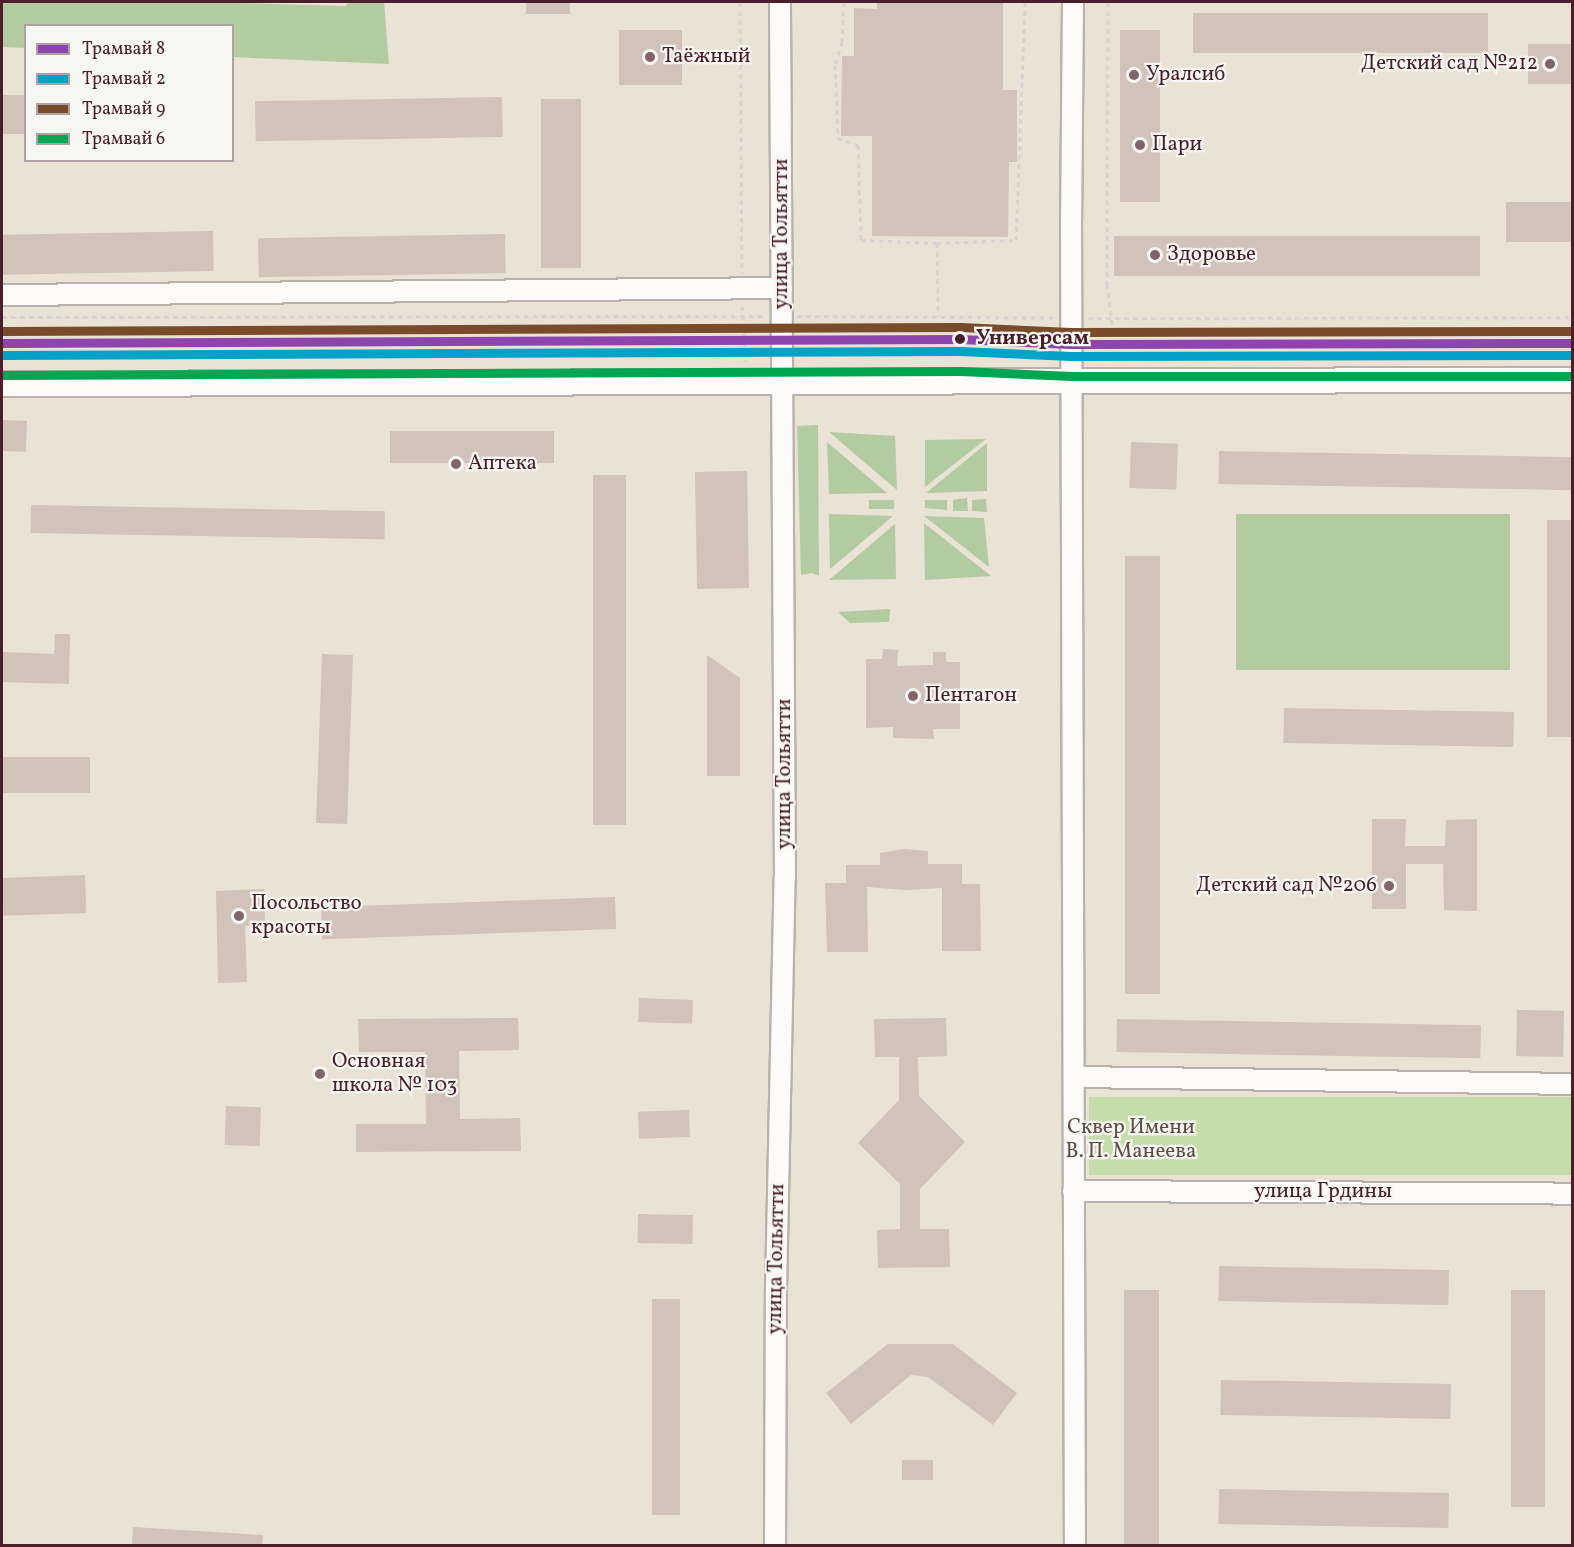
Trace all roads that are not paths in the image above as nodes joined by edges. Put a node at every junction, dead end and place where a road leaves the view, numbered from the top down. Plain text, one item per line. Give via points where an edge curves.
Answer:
1 (780, 2) edge
2 (1073, 2) edge
3 (782, 288) junction
4 (2, 295) edge
5 (1572, 380) edge
6 (1072, 381) junction
7 (781, 382) junction
8 (2, 384) edge
9 (1074, 1077) junction
10 (1572, 1084) edge
11 (1073, 1191) junction
12 (1572, 1194) edge
13 (776, 1545) edge
14 (1075, 1545) edge

1 - 3 street, улица Тольятти
2 - 6 street
3 - 4 street
3 - 7 street, улица Тольятти
5 - 6 main road
6 - 7 main road
6 - 9 street
7 - 8 main road
7 - 13 street, улица Тольятти via 785,877 776,1278
9 - 10 street
9 - 11 street
11 - 12 street, улица Грдины
11 - 14 street

